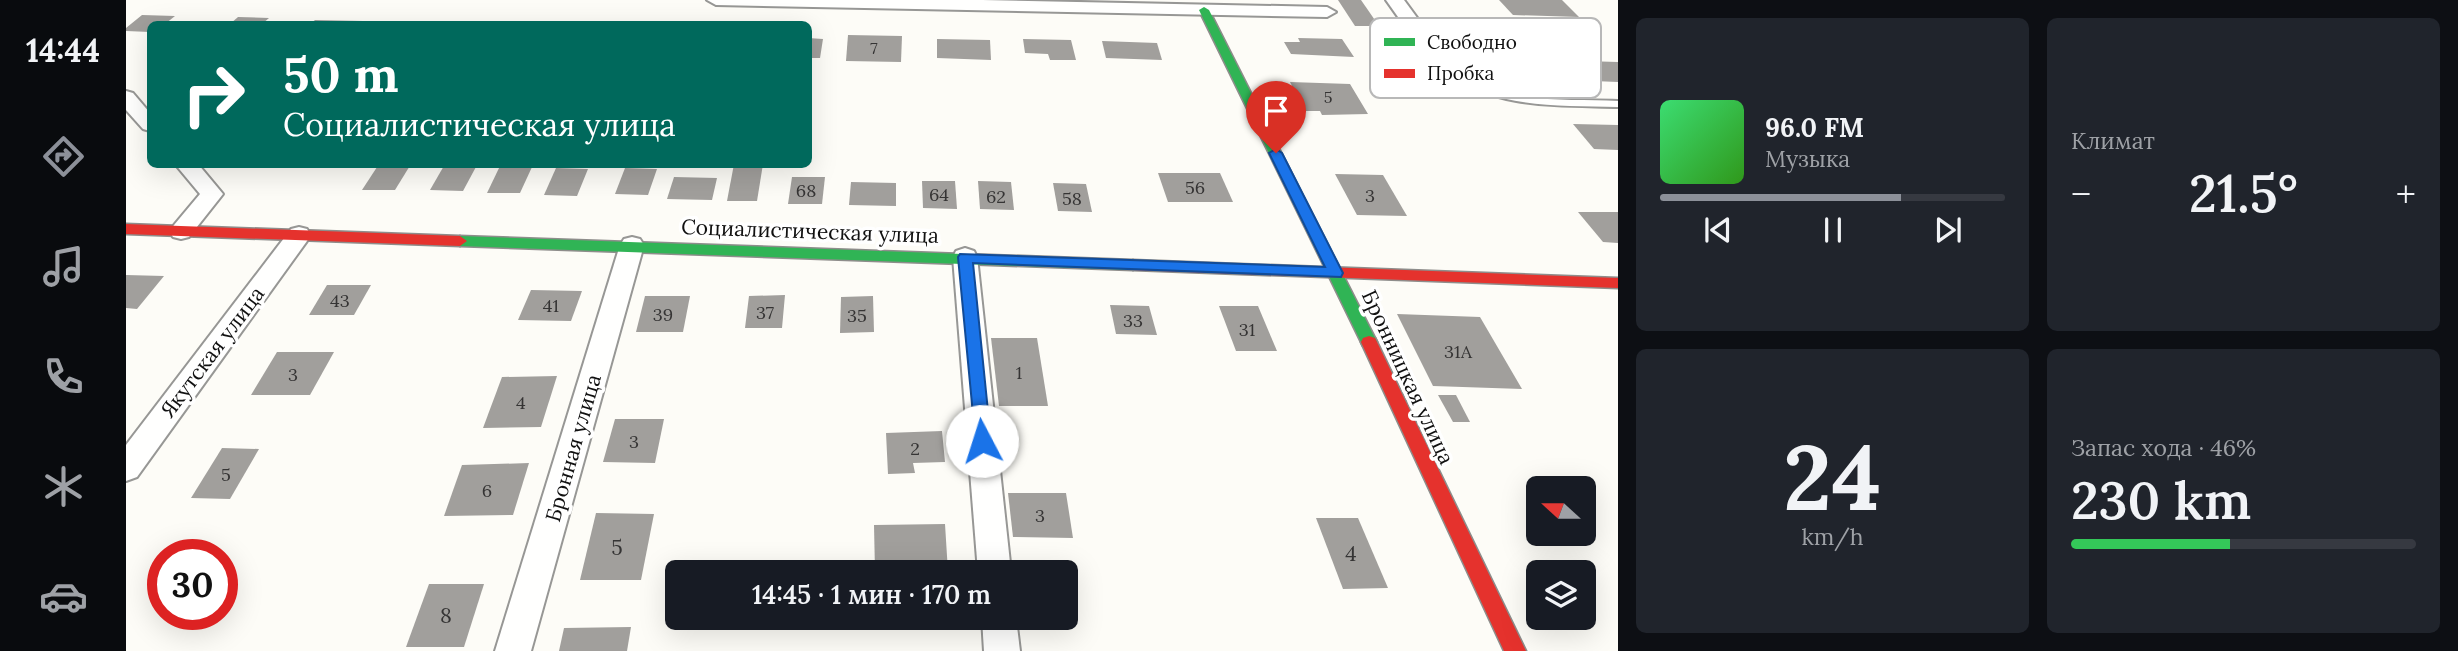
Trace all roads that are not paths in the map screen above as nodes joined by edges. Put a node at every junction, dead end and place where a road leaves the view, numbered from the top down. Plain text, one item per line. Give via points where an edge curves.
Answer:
1 (716, 0) edge
2 (1395, 0) edge
3 (1030, 4) edge
4 (1205, 10) junction
5 (1327, 12) dead end
6 (1408, 18) edge
7 (126, 97) edge
8 (1514, 98) edge
9 (1618, 104) edge
10 (147, 122) edge
11 (189, 168) edge
12 (126, 229) edge
13 (181, 231) junction
14 (299, 235) junction
15 (632, 245) junction
16 (965, 257) junction
17 (1336, 273) junction
18 (1618, 283) edge
19 (126, 468) edge
20 (994, 560) edge
21 (1000, 630) edge
22 (513, 651) edge
23 (1002, 651) edge
24 (1515, 651) edge

1 - 3 street
2 - 6 street
3 - 4 street
4 - 5 street
4 - 17 street, Бронницкая улица
7 - 10 street
8 - 9 lane
11 - 13 street via 212,194
12 - 13 street, Социалистическая улица
13 - 14 street, Социалистическая улица
14 - 15 street, Социалистическая улица
14 - 19 street, Якутская улица
15 - 16 street, Социалистическая улица
15 - 22 street, Бронная улица
16 - 17 street, Социалистическая улица
16 - 20 street
17 - 18 street, Социалистическая улица
17 - 24 street, Бронницкая улица
21 - 23 street

